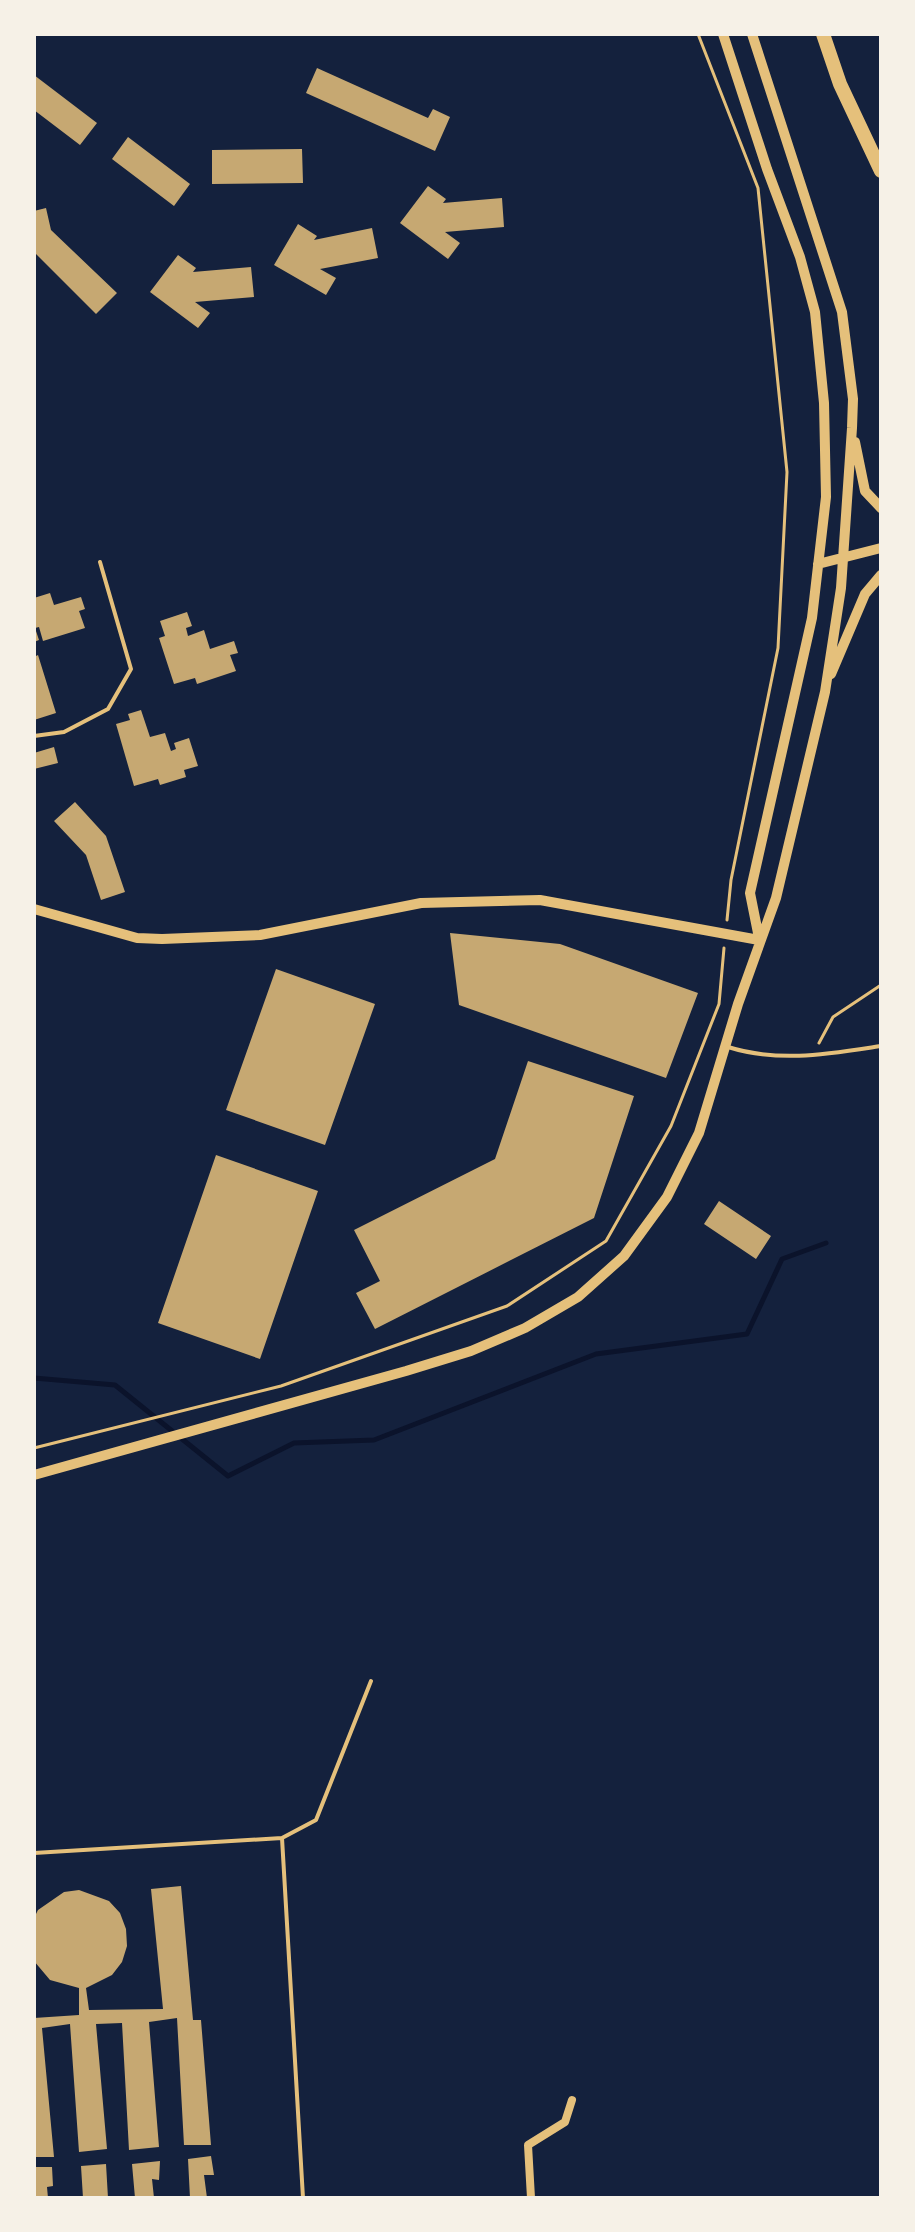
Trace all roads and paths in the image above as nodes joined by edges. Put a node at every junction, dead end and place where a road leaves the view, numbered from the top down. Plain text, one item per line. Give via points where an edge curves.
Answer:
1 (698, 34) edge
2 (723, 34) edge
3 (752, 34) edge
4 (823, 34) edge
5 (881, 171) edge
6 (852, 428) junction
7 (881, 508) edge
8 (881, 548) edge
9 (842, 558) junction
10 (100, 562) dead end
11 (818, 564) junction
12 (881, 575) edge
13 (824, 690) junction
14 (34, 736) edge
15 (34, 909) edge
16 (726, 934) junction
17 (759, 940) junction
18 (881, 985) edge
19 (726, 1046) junction
20 (881, 1046) edge
21 (813, 1053) junction
22 (34, 1448) edge
23 (34, 1475) edge
24 (371, 1681) dead end
25 (282, 1838) junction
26 (34, 1853) edge
27 (572, 2100) dead end
28 (303, 2198) edge
29 (531, 2198) edge

1 - 16 path via 758,188 787,472 778,648 731,880
2 - 11 street via 815,312 826,497
3 - 6 street via 842,312
4 - 5 highway
6 - 7 street via 865,491
6 - 9 street
8 - 9 street
9 - 11 street
9 - 13 street
10 - 14 lane via 131,669 108,709 64,732
11 - 17 street via 812,618 750,893
12 - 13 street via 865,594
13 - 17 street via 776,898
15 - 16 street via 123,934 162,939 260,935 421,903 540,900
16 - 17 street
16 - 22 path via 719,1004 682,1099 606,1241 507,1306 281,1386
17 - 19 street
18 - 21 path via 833,1017
19 - 21 lane via 760,1057
19 - 23 street via 699,1133 667,1197 624,1256 578,1297 471,1351
20 - 21 lane
24 - 25 lane via 316,1820
25 - 26 lane
25 - 28 lane
27 - 29 street via 565,2122 528,2145

